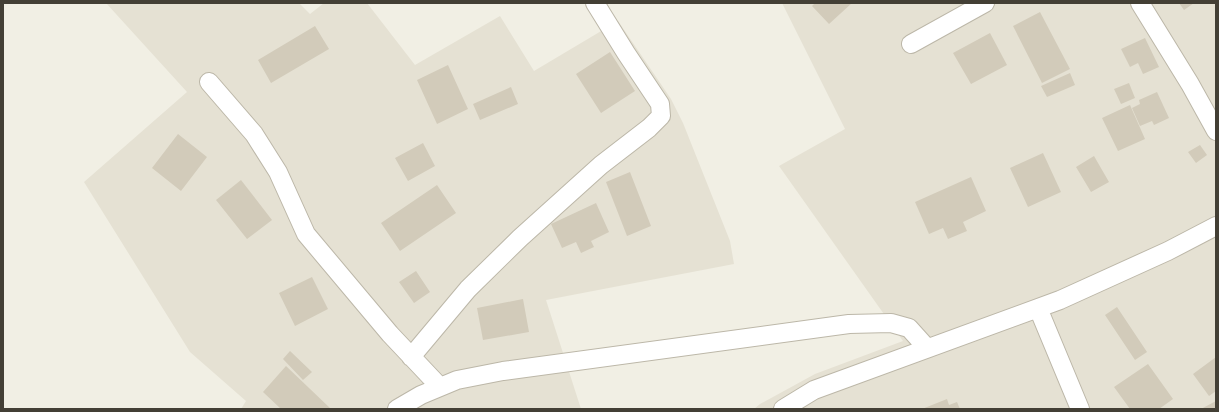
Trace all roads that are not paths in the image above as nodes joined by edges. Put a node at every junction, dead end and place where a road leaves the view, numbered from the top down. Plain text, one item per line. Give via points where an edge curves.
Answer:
1 (595, 3) edge
2 (985, 3) edge
3 (1140, 3) edge
4 (911, 44) dead end
5 (209, 82) dead end
6 (1216, 131) edge
7 (1216, 226) edge
8 (1038, 308) junction
9 (927, 348) junction
10 (411, 357) junction
11 (440, 387) junction
12 (397, 409) edge
13 (783, 409) edge
14 (1080, 409) edge

1 - 10 street via 660,104 661,116 520,238 468,289
2 - 4 street
3 - 6 street
5 - 10 street via 254,134 278,172 306,234
7 - 8 street via 1168,251
8 - 9 street
8 - 14 street
9 - 11 street via 908,328 891,323 849,324 503,371 457,380
9 - 13 street via 814,390
10 - 11 street
11 - 12 street

